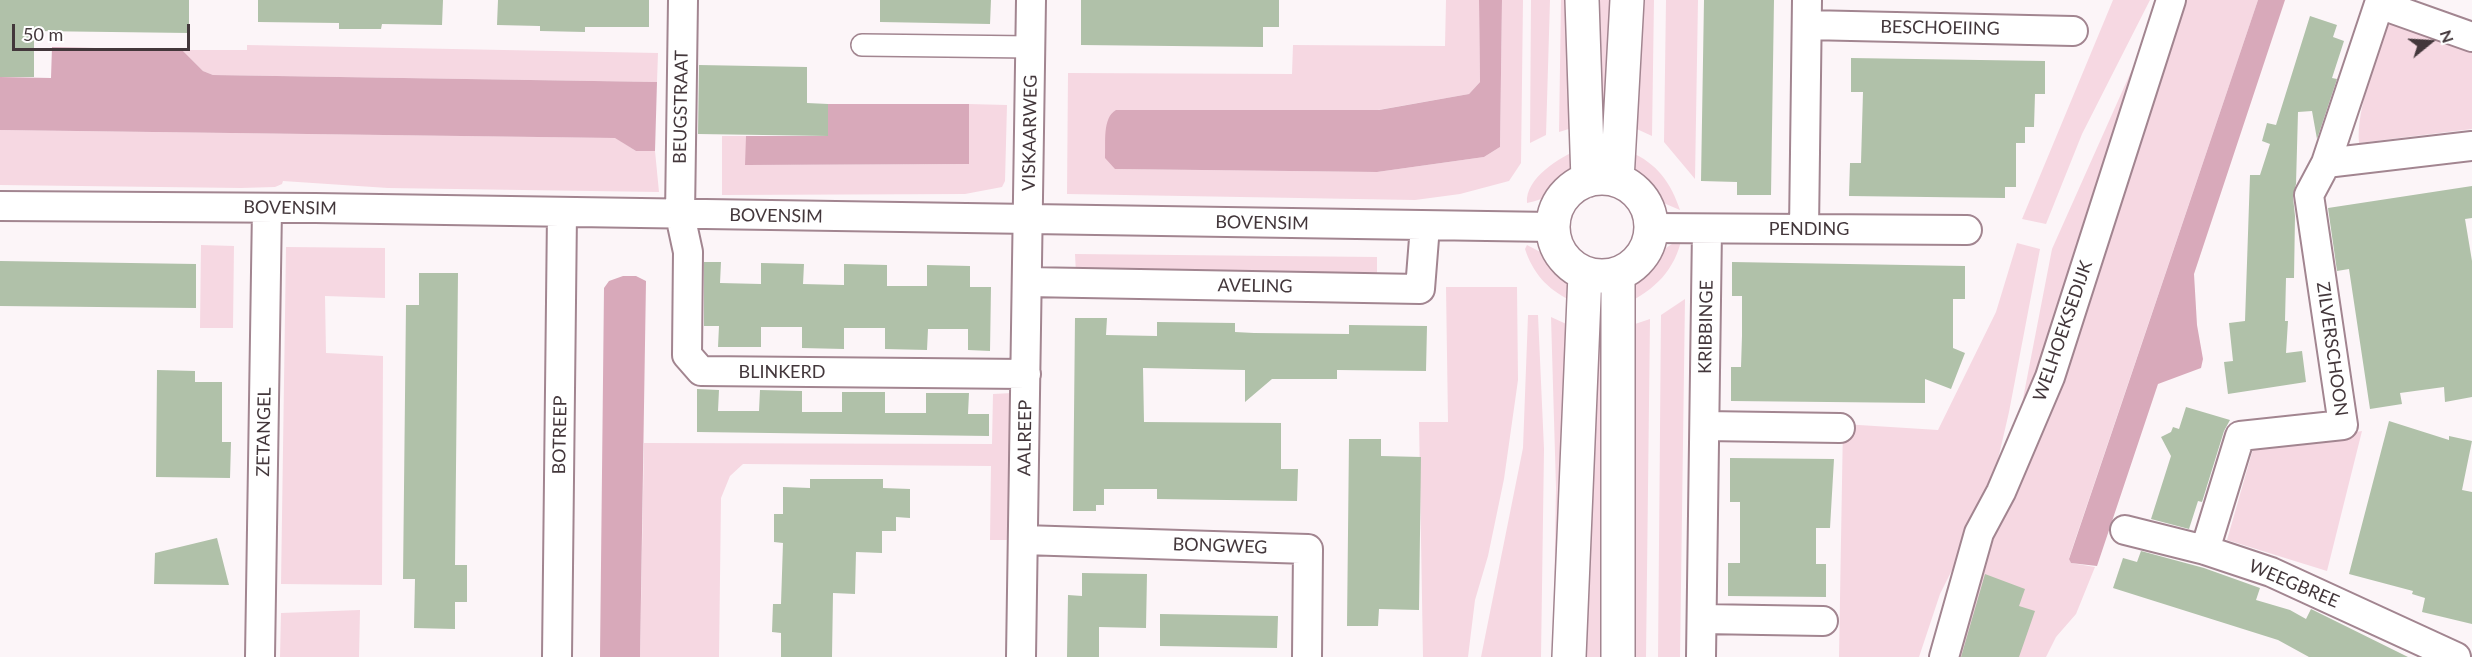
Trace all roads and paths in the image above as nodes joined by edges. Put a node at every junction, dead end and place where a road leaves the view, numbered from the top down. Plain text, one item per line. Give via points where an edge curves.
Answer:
1 (683, 0) edge
2 (1031, 0) edge
3 (1582, 0) edge
4 (1627, 0) edge
5 (2171, 0) edge
6 (1807, 12) edge
7 (2073, 31) dead end
8 (2472, 37) edge
9 (862, 45) dead end
10 (1031, 47) junction
11 (2472, 146) edge
12 (2326, 163) junction
13 (1603, 180) junction
14 (0, 206) edge
15 (267, 208) junction
16 (562, 213) junction
17 (680, 215) junction
18 (1028, 220) junction
19 (1425, 226) junction
20 (1552, 227) junction
21 (1651, 228) junction
22 (1707, 229) junction
23 (1804, 229) junction
24 (1967, 230) dead end
25 (1585, 274) junction
26 (1618, 274) junction
27 (1027, 282) junction
28 (1026, 374) junction
29 (1705, 426) junction
30 (1840, 428) dead end
31 (2126, 530) dead end
32 (1023, 540) junction
33 (2205, 549) junction
34 (1702, 619) junction
35 (1823, 621) dead end
36 (260, 657) edge
37 (557, 657) edge
38 (1021, 657) edge
39 (1307, 657) edge
40 (1569, 657) edge
41 (1618, 657) edge
42 (1701, 657) edge
43 (1944, 657) edge
44 (2456, 657) edge

1 - 17 street, BEUGSTRAAT
2 - 10 street, VISKAARWEG
3 - 13 main road
4 - 13 main road
5 - 43 street, WELHOEKSEDIJK via 2050,377 2001,492 1979,533
6 - 7 street, BESCHOEIING
6 - 23 street, BESCHOEIING
8 - 12 street, ZILVERSCHOON via 2379,4
9 - 10 street
10 - 18 street, VISKAARWEG
11 - 12 street
12 - 33 street, ZILVERSCHOON via 2309,195 2343,424 2240,436
13 - 20 main road via 1567,193 1559,203
13 - 21 main road via 1629,186 1645,204
14 - 15 street, BOVENSIM
15 - 16 street, BOVENSIM
15 - 36 street, ZETANGEL
16 - 17 street, BOVENSIM
16 - 37 street, BOTREEP
17 - 18 street, BOVENSIM
17 - 28 street, BLINKERD via 688,252 687,355 701,371
18 - 19 street, BOVENSIM
18 - 27 street, AALREEP
19 - 20 street, BOVENSIM
19 - 27 street, AVELING via 1420,289
20 - 25 main road via 1558,250
21 - 22 street, PENDING
21 - 26 main road via 1642,256
22 - 23 street, PENDING
22 - 29 street, KRIBBINGE
23 - 24 street, PENDING
25 - 26 main road
25 - 40 main road
26 - 41 main road
27 - 28 street, AALREEP
28 - 32 street, AALREEP
29 - 30 street
29 - 34 street, KRIBBINGE
31 - 33 street, WEEGBREE
32 - 38 street, AALREEP
32 - 39 street, BONGWEG via 1308,549
33 - 44 street, WEEGBREE via 2271,572
34 - 35 street
34 - 42 street, KRIBBINGE

